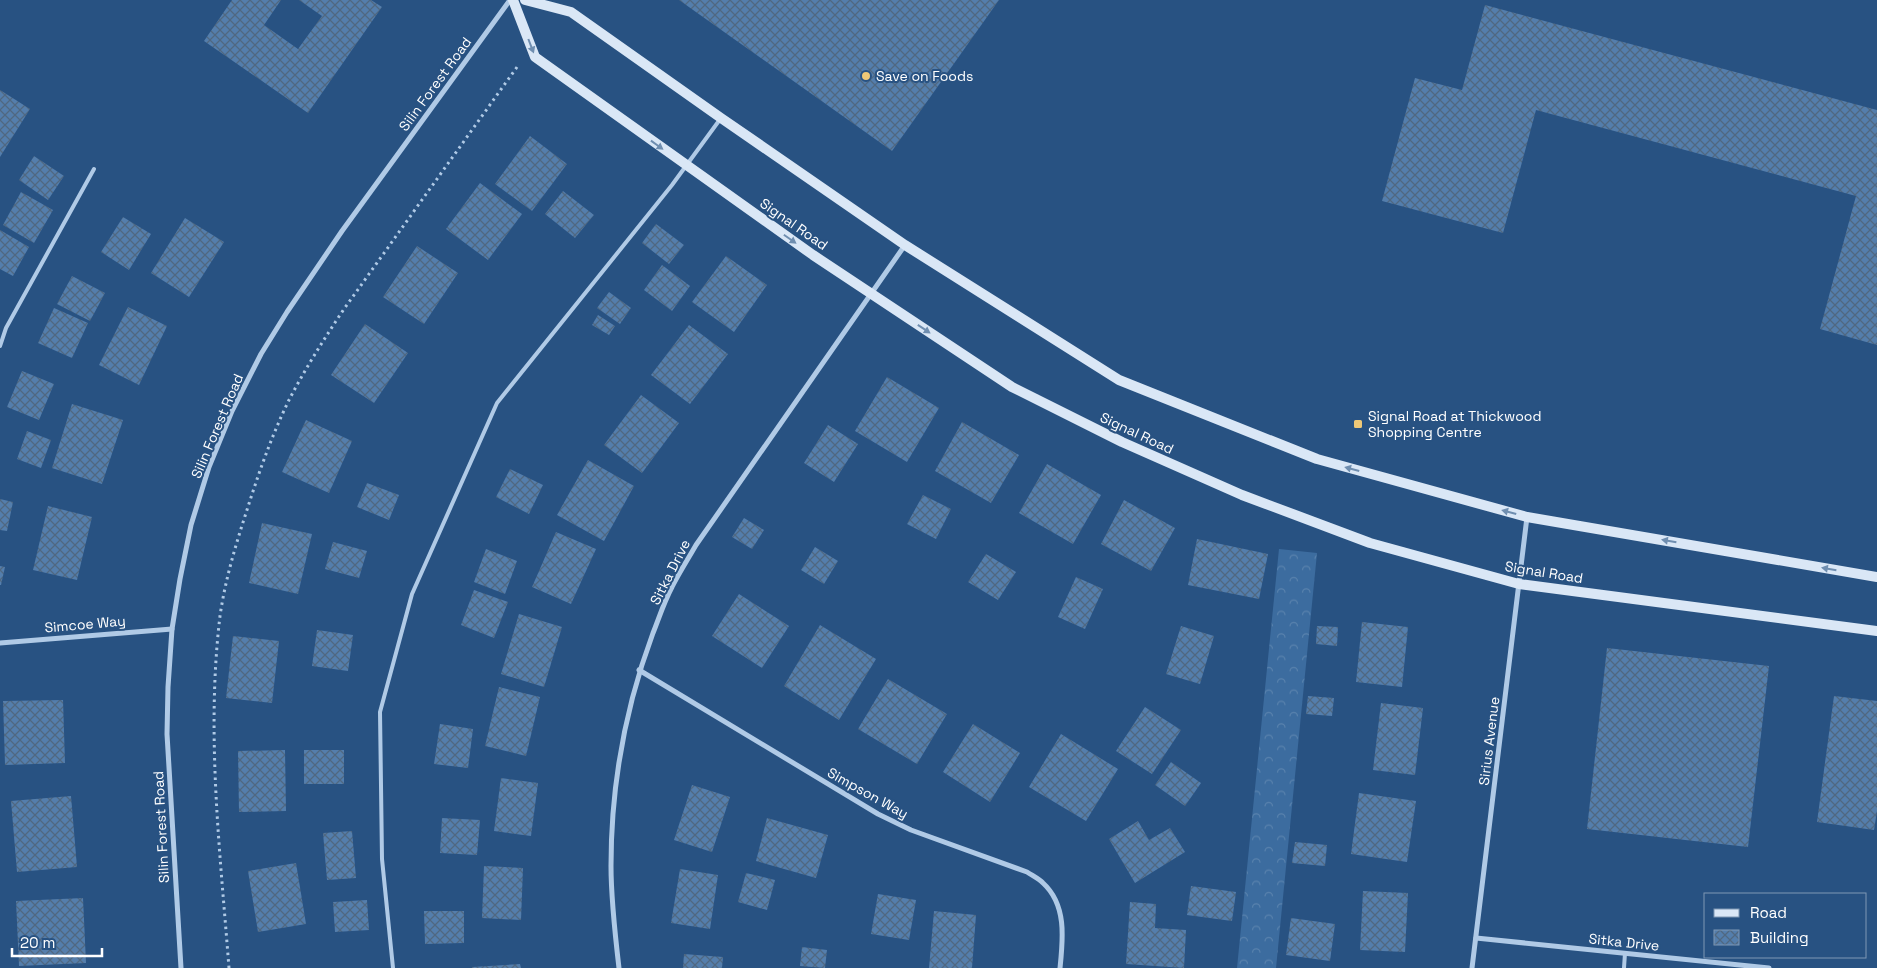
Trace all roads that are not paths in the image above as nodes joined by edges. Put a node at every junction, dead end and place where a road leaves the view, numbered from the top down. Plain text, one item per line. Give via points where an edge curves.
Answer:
1 (512, 0) edge
2 (525, 0) edge
3 (721, 118) junction
4 (687, 166) junction
5 (94, 169) dead end
6 (905, 245) junction
7 (871, 294) junction
8 (0, 346) edge
9 (1527, 517) junction
10 (1877, 577) edge
11 (1519, 584) junction
12 (172, 629) junction
13 (1877, 631) edge
14 (0, 643) edge
15 (639, 670) junction
16 (1476, 938) junction
17 (1625, 953) junction
18 (181, 968) edge
19 (393, 968) edge
20 (618, 968) edge
21 (1060, 968) edge
22 (1472, 968) edge
23 (1624, 968) edge
24 (1769, 968) edge

1 -> 4 street, Signal Road via 535,57
1 - 12 street, Silin Forest Road via 342,231 261,354 209,467 191,525
2 - 3 street via 571,12
3 - 4 lane
3 - 6 street
4 -> 7 street, Signal Road
4 - 19 lane via 497,403 412,594 380,712 382,859
5 - 8 lane via 6,328
6 - 7 street, Sitka Drive
9 -> 6 street via 1317,459 1119,380
7 -> 11 street, Signal Road via 1012,387 1122,442 1242,495 1370,543
7 - 15 street, Sitka Drive via 696,545 671,589
10 -> 9 street
9 - 11 street, Sirius Avenue
11 - 13 street, Signal Road
11 - 16 street, Sirius Avenue
12 - 14 street, Simcoe Way
12 - 18 street, Silin Forest Road via 167,734
15 - 20 street, Sitka Drive via 618,768 612,821 611,868
15 - 21 street, Simpson Way via 878,814 910,830 1028,872 1044,884 1057,901 1063,939
16 - 17 street, Sitka Drive
16 - 22 street, Sirius Avenue
17 - 23 lane
17 - 24 street, Sitka Drive

